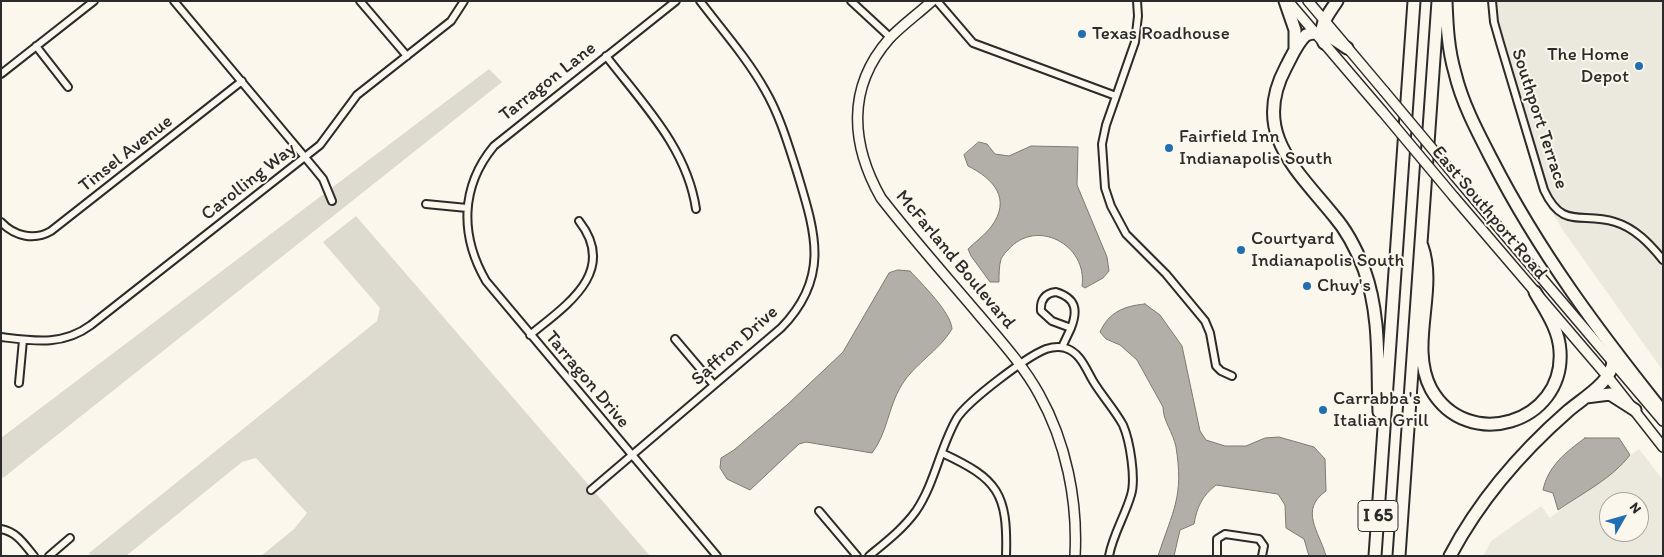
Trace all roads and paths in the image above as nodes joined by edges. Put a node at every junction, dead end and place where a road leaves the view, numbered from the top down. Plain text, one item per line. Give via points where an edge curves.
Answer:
1 (94, 1) edge
2 (174, 1) edge
3 (360, 1) edge
4 (464, 1) edge
5 (676, 1) edge
6 (700, 1) edge
7 (851, 1) edge
8 (932, 1) edge
9 (937, 1) edge
10 (1136, 1) edge
11 (1286, 1) edge
12 (1308, 1) edge
13 (1337, 1) edge
14 (1414, 1) edge
15 (1438, 1) edge
16 (1446, 1) edge
17 (1492, 1) edge
18 (1324, 20) junction
19 (1320, 36) junction
20 (890, 38) junction
21 (36, 46) junction
22 (1347, 48) junction
23 (1295, 51) junction
24 (406, 56) junction
25 (606, 56) junction
26 (1, 74) edge
27 (242, 81) junction
28 (68, 88) dead end
29 (1116, 96) junction
30 (305, 156) junction
31 (332, 201) dead end
32 (426, 204) dead end
33 (467, 208) junction
34 (696, 209) dead end
35 (579, 221) dead end
36 (1, 222) edge
37 (1420, 241) junction
38 (1663, 260) edge
39 (1536, 292) junction
40 (1071, 328) junction
41 (530, 335) junction
42 (1, 337) edge
43 (675, 339) dead end
44 (23, 340) junction
45 (1062, 347) junction
46 (1614, 362) junction
47 (1020, 366) junction
48 (1232, 376) dead end
49 (1608, 377) junction
50 (19, 384) dead end
51 (714, 385) junction
52 (1584, 397) junction
53 (1635, 410) junction
54 (1663, 412) edge
55 (1663, 420) edge
56 (1663, 447) edge
57 (942, 453) junction
58 (631, 455) junction
59 (1381, 476) junction
60 (591, 490) dead end
61 (819, 512) dead end
62 (1, 529) edge
63 (70, 538) dead end
64 (34, 556) edge
65 (49, 556) edge
66 (717, 556) edge
67 (857, 556) edge
68 (869, 556) edge
69 (1006, 556) edge
70 (1075, 556) edge
71 (1109, 556) edge
72 (1217, 556) edge
73 (1262, 556) edge
74 (1375, 556) edge
75 (1399, 556) edge
76 (1450, 556) edge

1 - 21 street
2 - 27 street
3 - 24 street
4 - 24 street, Carolling Way via 451,21
5 - 25 street, Tarragon Lane
6 - 51 street, Saffron Drive via 746,60 772,103 788,142 816,241 812,276 796,310 776,332
7 - 20 street
8 - 20 main road, McFarland Boulevard
9 - 29 street via 973,42
10 - 29 street via 1135,42
11 - 19 main road, East Southport Road
11 - 23 highway via 1295,30
12 - 18 main road, East Southport Road
13 - 18 highway
14 - 59 highway, I 65
15 - 37 highway, I 65
16 - 54 highway via 1455,74 1482,140 1507,189 1537,242 1576,300
17 - 38 street, Southport Terrace via 1500,43 1551,204 1569,218 1610,221 1625,226
18 - 19 highway
18 - 22 main road, East Southport Road
19 - 22 highway
19 - 23 highway via 1306,35
19 - 39 main road, East Southport Road, bridge
20 - 47 main road, McFarland Boulevard via 870,68 859,104 858,136 867,173 885,203
21 - 26 street
21 - 28 street
22 - 46 main road, East Southport Road, bridge
23 - 59 highway via 1276,92 1275,130 1290,162 1348,237 1372,291 1378,336
24 - 30 street, Carolling Way via 359,94 329,135
25 - 33 street, Tarragon Lane via 494,146 475,176
25 - 34 street via 674,145 692,187
27 - 30 street
27 - 36 street, Tinsel Avenue via 53,230 40,236 23,235
29 - 48 street via 1106,125 1101,160 1111,206 1126,234 1166,274 1205,321 1216,366
30 - 31 street via 323,179
30 - 44 street, Carolling Way via 86,329 55,341
32 - 33 street
33 - 41 street, Tarragon Drive via 469,240 478,267 493,291
35 - 41 street via 592,250 590,275 576,296
37 - 39 highway via 1428,262 1423,351 1425,370 1434,393 1450,410 1465,419 1488,424 1513,421 1538,406 1555,384 1560,350 1554,327
37 - 75 highway, I 65
39 - 49 main road, East Southport Road
40 - 40 street via 1076,316 1074,303 1059,293 1048,294 1041,304 1043,314
40 - 45 street
41 - 58 street, Tarragon Drive
42 - 44 street, Carolling Way
43 - 51 street
44 - 50 street
45 - 47 street via 1045,350
45 - 71 street via 1081,359 1126,433 1133,485
46 - 49 highway
46 - 55 main road, East Southport Road
47 - 57 street via 966,406
47 - 70 main road, McFarland Boulevard via 1041,398 1061,448 1074,508
49 - 52 highway
49 - 53 main road, East Southport Road
51 - 58 street, Saffron Drive
52 - 53 highway via 1610,394
52 - 76 highway via 1537,438 1509,469 1478,509
53 - 56 main road, East Southport Road
57 - 68 street via 916,511 899,531
57 - 69 street via 977,470 995,489 1005,513
58 - 60 street, Saffron Drive
58 - 66 street, Tarragon Drive
59 - 74 highway, I 65
61 - 67 street
62 - 64 street via 20,539
63 - 65 street
72 - 73 street via 1217,539 1225,534 1259,540 1264,546

